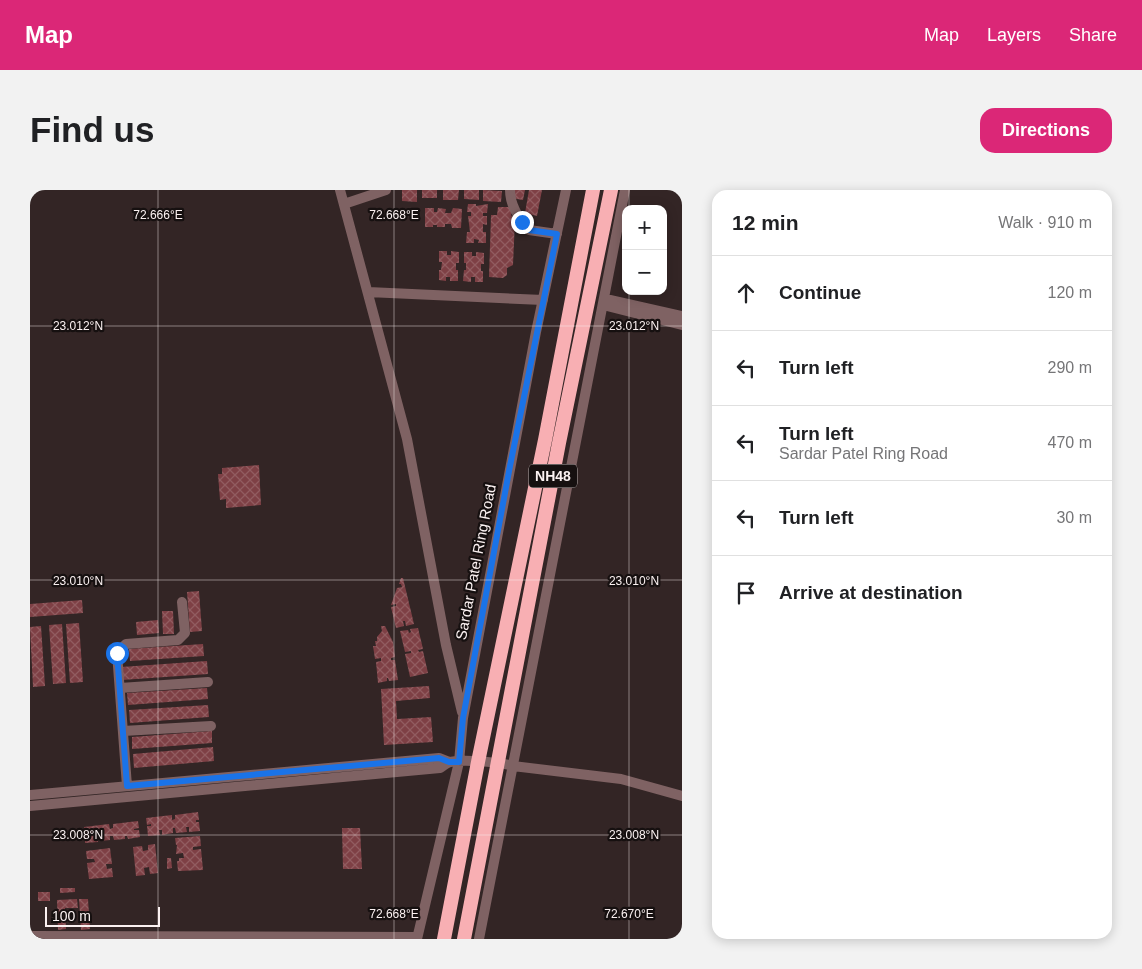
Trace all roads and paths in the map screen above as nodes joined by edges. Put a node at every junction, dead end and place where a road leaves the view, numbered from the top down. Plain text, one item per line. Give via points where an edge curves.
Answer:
1 (340, 190) edge
2 (386, 190) edge
3 (510, 190) edge
4 (566, 190) edge
5 (593, 190) edge
6 (611, 190) edge
7 (626, 190) edge
8 (344, 204) junction
9 (557, 234) junction
10 (368, 292) junction
11 (543, 300) junction
12 (604, 301) junction
13 (682, 316) edge
14 (682, 325) edge
15 (537, 481) junction
16 (552, 484) junction
17 (182, 602) dead end
18 (208, 682) dead end
19 (120, 688) junction
20 (463, 718) junction
21 (211, 726) dead end
22 (123, 731) junction
23 (454, 762) junction
24 (478, 762) junction
25 (499, 762) junction
26 (513, 766) junction
27 (144, 784) junction
28 (127, 786) junction
29 (30, 795) edge
30 (146, 795) junction
31 (682, 796) edge
32 (30, 806) edge
33 (30, 936) edge
34 (169, 937) edge
35 (254, 938) edge
36 (417, 938) edge
37 (444, 939) edge
38 (464, 939) edge
39 (479, 939) edge

1 - 8 street
2 - 8 street
3 - 9 street via 511,205 529,230
4 - 9 street, Sardar Patel Ring Road
5 - 15 highway, NH48
6 - 16 highway, NH48
7 - 12 street
8 - 10 street
9 - 11 street, Sardar Patel Ring Road
10 - 11 street
10 - 20 street via 407,439
11 - 20 street, Sardar Patel Ring Road
12 - 13 street
12 - 14 street
12 - 26 street
15 - 16 highway
15 - 24 highway, NH48
16 - 25 highway, NH48
17 - 19 street via 185,633 178,640 126,644 117,653
18 - 19 street
19 - 22 street
20 - 23 street, Sardar Patel Ring Road
21 - 22 street
22 - 28 street
23 - 24 street
23 - 27 street via 439,758
23 - 30 street via 440,768
23 - 36 street, Sardar Patel Ring Road
24 - 25 street
24 - 37 highway, NH48
25 - 26 street
25 - 38 highway, NH48
26 - 31 street via 622,780
26 - 39 street
27 - 28 street
27 - 30 street
28 - 29 street
30 - 32 street
33 - 34 street
34 - 35 street
35 - 36 street

